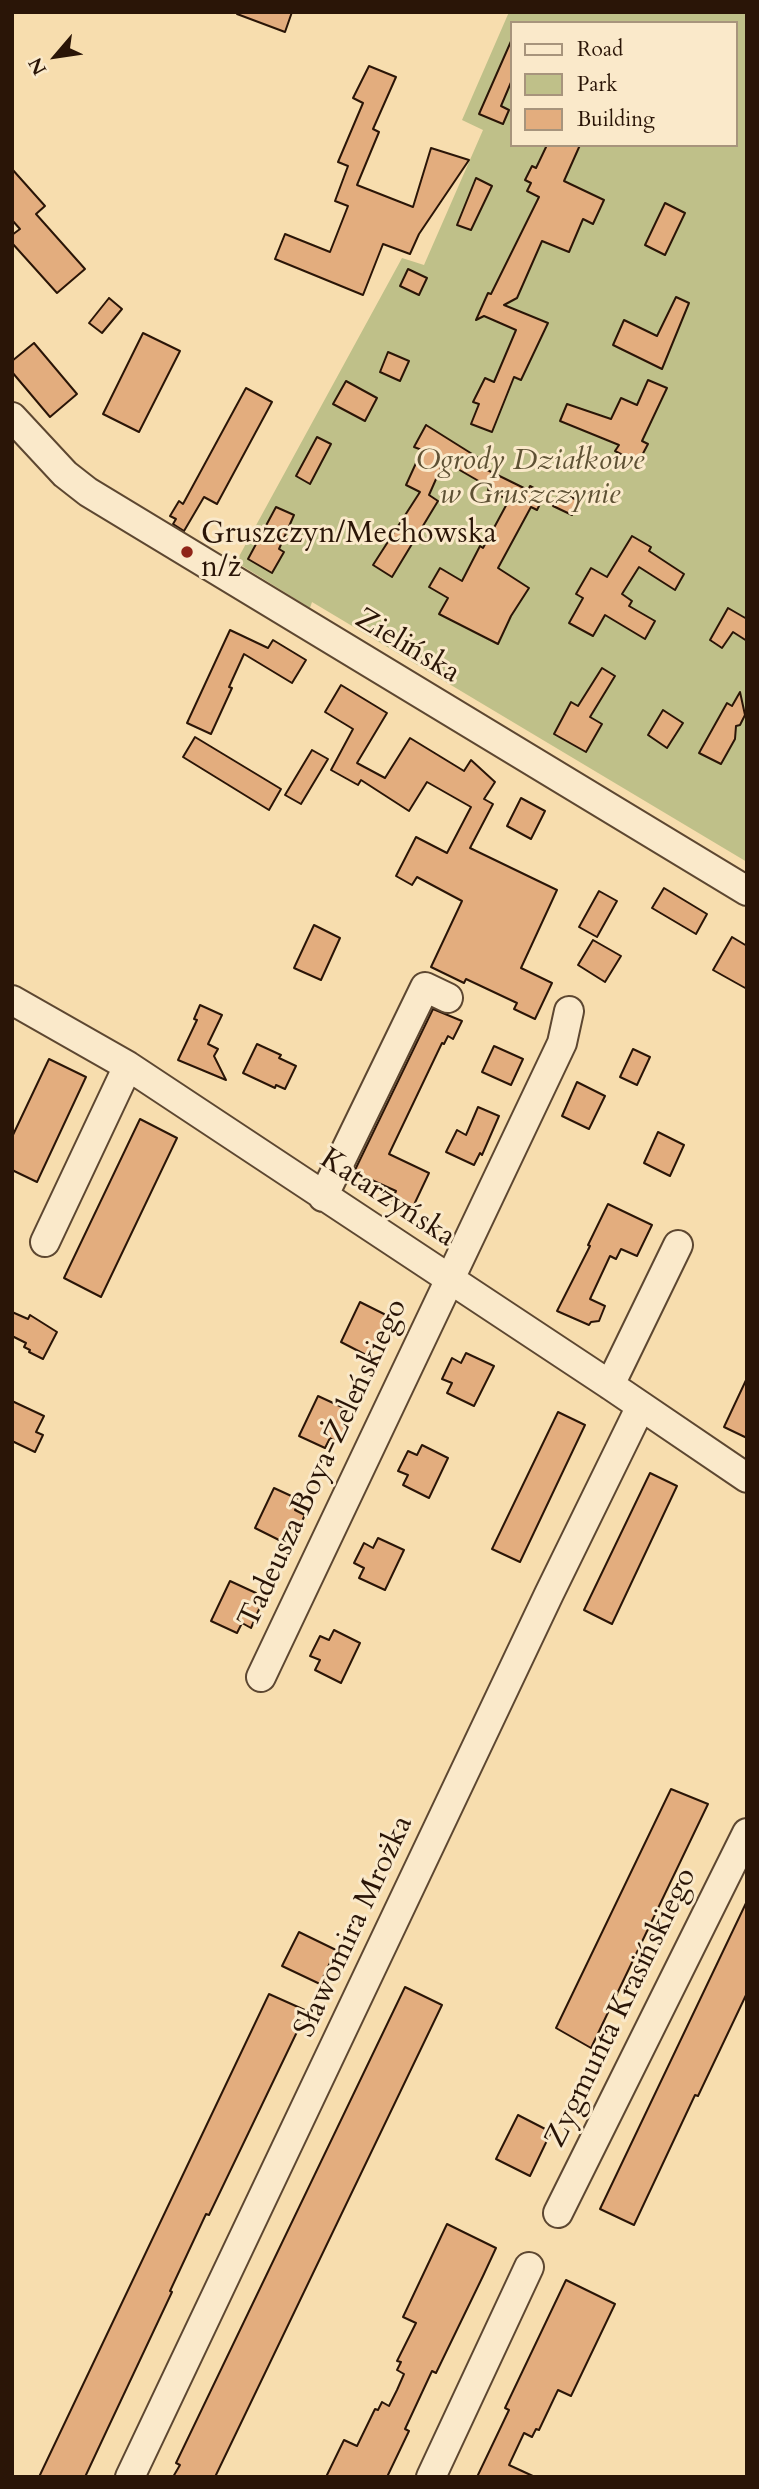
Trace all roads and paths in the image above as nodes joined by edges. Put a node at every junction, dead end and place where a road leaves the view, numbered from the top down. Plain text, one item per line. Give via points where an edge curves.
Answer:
1 (12, 417) edge
2 (747, 891) edge
3 (448, 998) dead end
4 (12, 1000) edge
5 (569, 1011) dead end
6 (128, 1066) junction
7 (323, 1197) junction
8 (45, 1242) dead end
9 (678, 1245) dead end
10 (448, 1279) junction
11 (610, 1385) junction
12 (641, 1406) junction
13 (747, 1478) edge
14 (261, 1677) dead end
15 (747, 1833) edge
16 (558, 2213) dead end
17 (529, 2267) dead end
18 (130, 2477) edge
19 (431, 2477) edge

1 - 2 street, Zielińska via 88,492
3 - 7 street via 425,987
4 - 6 street, Katarzyńska
5 - 10 street, Tadeusza Boya-Żeleńskiego via 562,1043
6 - 7 street, Katarzyńska
6 - 8 street
7 - 10 street, Katarzyńska
9 - 11 street
10 - 11 street, Katarzyńska
10 - 14 street, Tadeusza Boya-Żeleńskiego
11 - 12 street, Katarzyńska
12 - 13 street, Katarzyńska
12 - 18 street, Sławomira Mrożka
15 - 16 street, Zygmunta Krasińskiego
17 - 19 street

